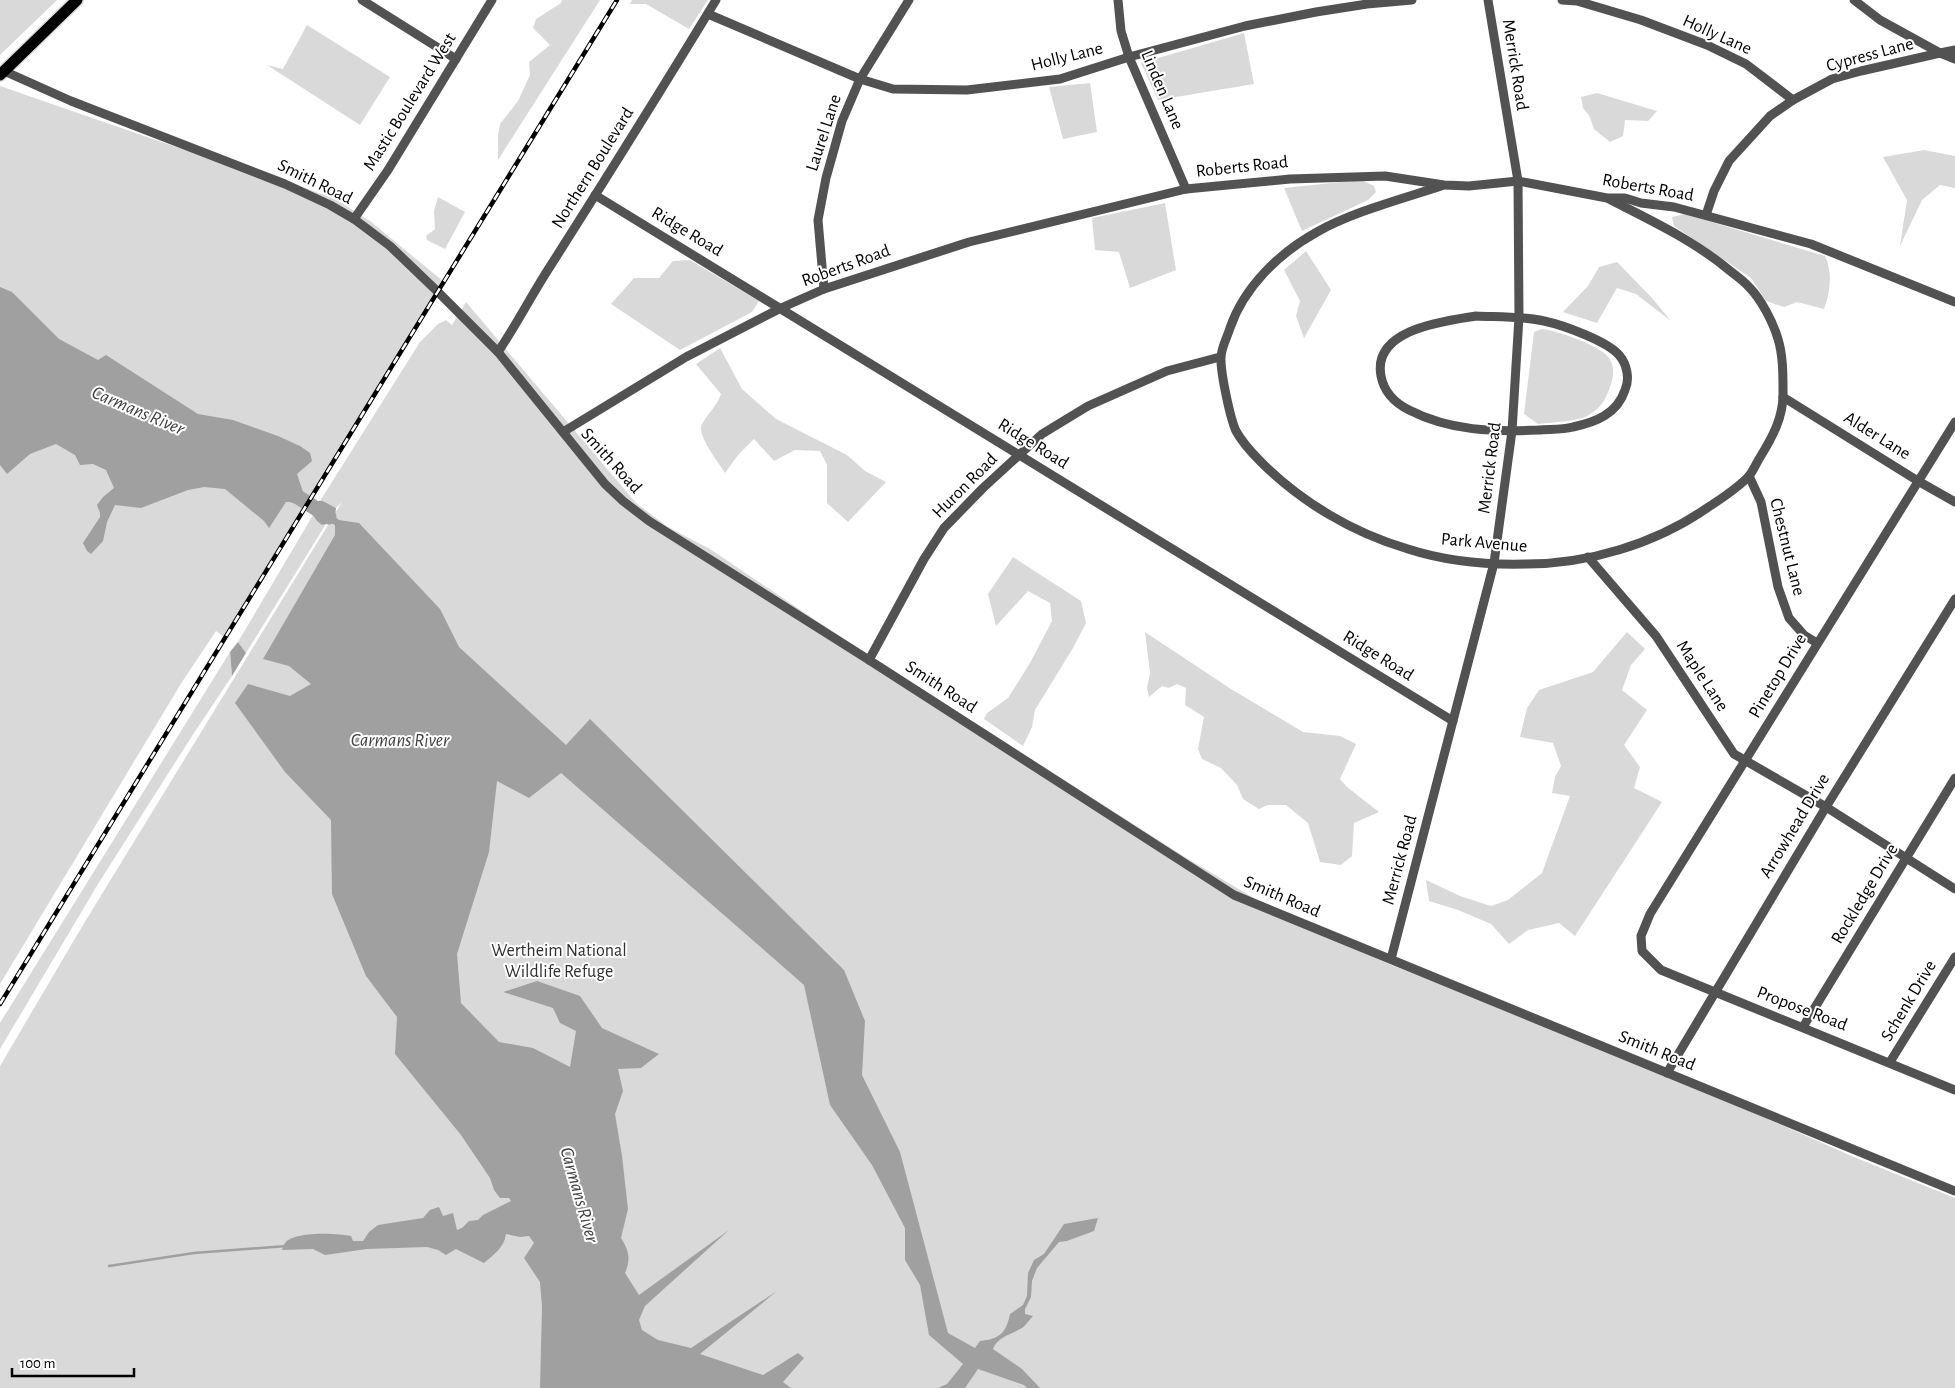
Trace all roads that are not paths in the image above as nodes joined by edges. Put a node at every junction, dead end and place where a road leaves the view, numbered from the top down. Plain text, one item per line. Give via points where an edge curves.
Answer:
1 (77, 0) edge
2 (362, 0) edge
3 (492, 0) edge
4 (716, 0) edge
5 (909, 0) edge
6 (1118, 0) edge
7 (1412, 0) edge
8 (1488, 0) edge
9 (1562, 0) edge
10 (1854, 0) edge
11 (708, 14) junction
12 (1955, 50) edge
13 (1940, 53) junction
14 (1129, 57) junction
15 (456, 58) junction
16 (1955, 59) edge
17 (2, 73) edge
18 (860, 79) junction
19 (1793, 100) junction
20 (1518, 181) junction
21 (1444, 185) junction
22 (1186, 189) junction
23 (595, 195) junction
24 (1607, 198) junction
25 (1706, 215) junction
26 (354, 220) junction
27 (824, 289) junction
28 (1955, 302) edge
29 (781, 308) junction
30 (1519, 317) junction
31 (498, 352) junction
32 (1220, 357) junction
33 (1783, 397) junction
34 (1955, 422) edge
35 (1512, 431) junction
36 (563, 432) junction
37 (1020, 455) junction
38 (1749, 476) junction
39 (1918, 481) junction
40 (1955, 502) edge
41 (1588, 557) junction
42 (1494, 564) junction
43 (1955, 599) edge
44 (1817, 643) junction
45 (869, 660) junction
46 (1453, 721) junction
47 (1745, 762) junction
48 (1955, 778) edge
49 (1826, 807) junction
50 (1906, 858) junction
51 (1955, 889) edge
52 (1642, 951) joint
53 (1955, 957) edge
54 (1391, 959) junction
55 (1714, 992) junction
56 (1803, 1027) junction
57 (1890, 1062) junction
58 (1667, 1073) junction
59 (1955, 1090) edge
60 (1955, 1191) edge

1 - 17 main road
2 - 15 street
3 - 15 street, Mastic Boulevard West
4 - 11 street, Northern Boulevard
5 - 18 street, Laurel Lane
6 - 14 street, Linden Lane via 1121,31
7 - 14 street, Holly Lane via 1367,4 1245,26
8 - 20 street, Merrick Road
9 - 19 street, Holly Lane via 1641,20 1706,45 1746,64
10 - 13 street via 1880,20
11 - 18 street, Holly Lane
11 - 23 street, Northern Boulevard
12 - 13 street
13 - 16 street, Cypress Lane
13 - 19 street, Cypress Lane via 1832,79
14 - 18 street, Holly Lane via 1060,79 967,90 893,89
14 - 22 street, Linden Lane
15 - 26 street, Mastic Boulevard West
17 - 26 street, Smith Road via 285,184
18 - 27 street, Laurel Lane via 842,121 818,220
19 - 25 street, Cypress Lane via 1770,116 1729,161
20 - 21 street, Roberts Road
20 - 24 street, Roberts Road
20 - 30 street, Merrick Road
21 - 22 street, Roberts Road via 1386,176 1346,176 1290,178
21 - 32 street, Park Avenue via 1318,231 1282,256 1249,290 1236,312
22 - 27 street, Roberts Road via 969,242
23 - 29 street, Ridge Road
23 - 31 street, Northern Boulevard
24 - 25 street, Roberts Road via 1625,198
24 - 33 street, Park Avenue via 1687,241 1750,288 1778,338
25 - 28 street, Roberts Road via 1811,244
26 - 31 street, Smith Road via 390,246
27 - 29 street, Roberts Road
29 - 36 street, Roberts Road via 686,357
29 - 37 street, Ridge Road
30 - 35 street, Merrick Road
30 - 35 street via 1575,331 1607,346 1626,364 1627,385 1622,401 1613,411 1598,419 1570,428
30 - 35 street via 1476,316 1434,323 1406,333 1390,344 1383,357 1380,374 1384,389 1408,410 1450,425 1475,430
31 - 36 street, Smith Road
32 - 37 street, Huron Road via 1167,371 1088,406 1042,434
32 - 42 street, Park Avenue via 1236,431 1249,450 1295,492 1338,519 1407,549 1455,560
33 - 38 street, Park Avenue via 1776,431
33 - 39 street, Alder Lane
34 - 39 street, Pinetop Drive
35 - 42 street, Merrick Road
36 - 45 street, Smith Road via 605,484 649,521
37 - 45 street, Huron Road via 944,528
37 - 46 street, Ridge Road
38 - 41 street, Park Avenue via 1671,530
38 - 44 street, Chestnut Lane via 1761,502 1778,587 1788,618
39 - 40 street, Alder Lane
39 - 44 street, Pinetop Drive
41 - 42 street, Park Avenue via 1550,563
41 - 47 street, Maple Lane via 1656,636 1734,754
42 - 46 street, Merrick Road
43 - 49 street, Arrowhead Drive
44 - 47 street, Pinetop Drive
45 - 54 street, Smith Road via 1234,895
46 - 54 street, Merrick Road
47 - 49 street, Maple Lane
47 - 52 street, Pinetop Drive via 1650,914 1640,936
48 - 50 street, Rockledge Drive
49 - 50 street, Maple Lane
49 - 55 street, Arrowhead Drive
50 - 51 street, Maple Lane
50 - 56 street, Rockledge Drive
52 - 55 street, Propose Road via 1661,970
53 - 57 street, Schenk Drive
54 - 58 street, Smith Road
55 - 56 street, Propose Road
55 - 58 street, Arrowhead Drive
56 - 57 street, Propose Road
57 - 59 street, Propose Road
58 - 60 street, Smith Road

